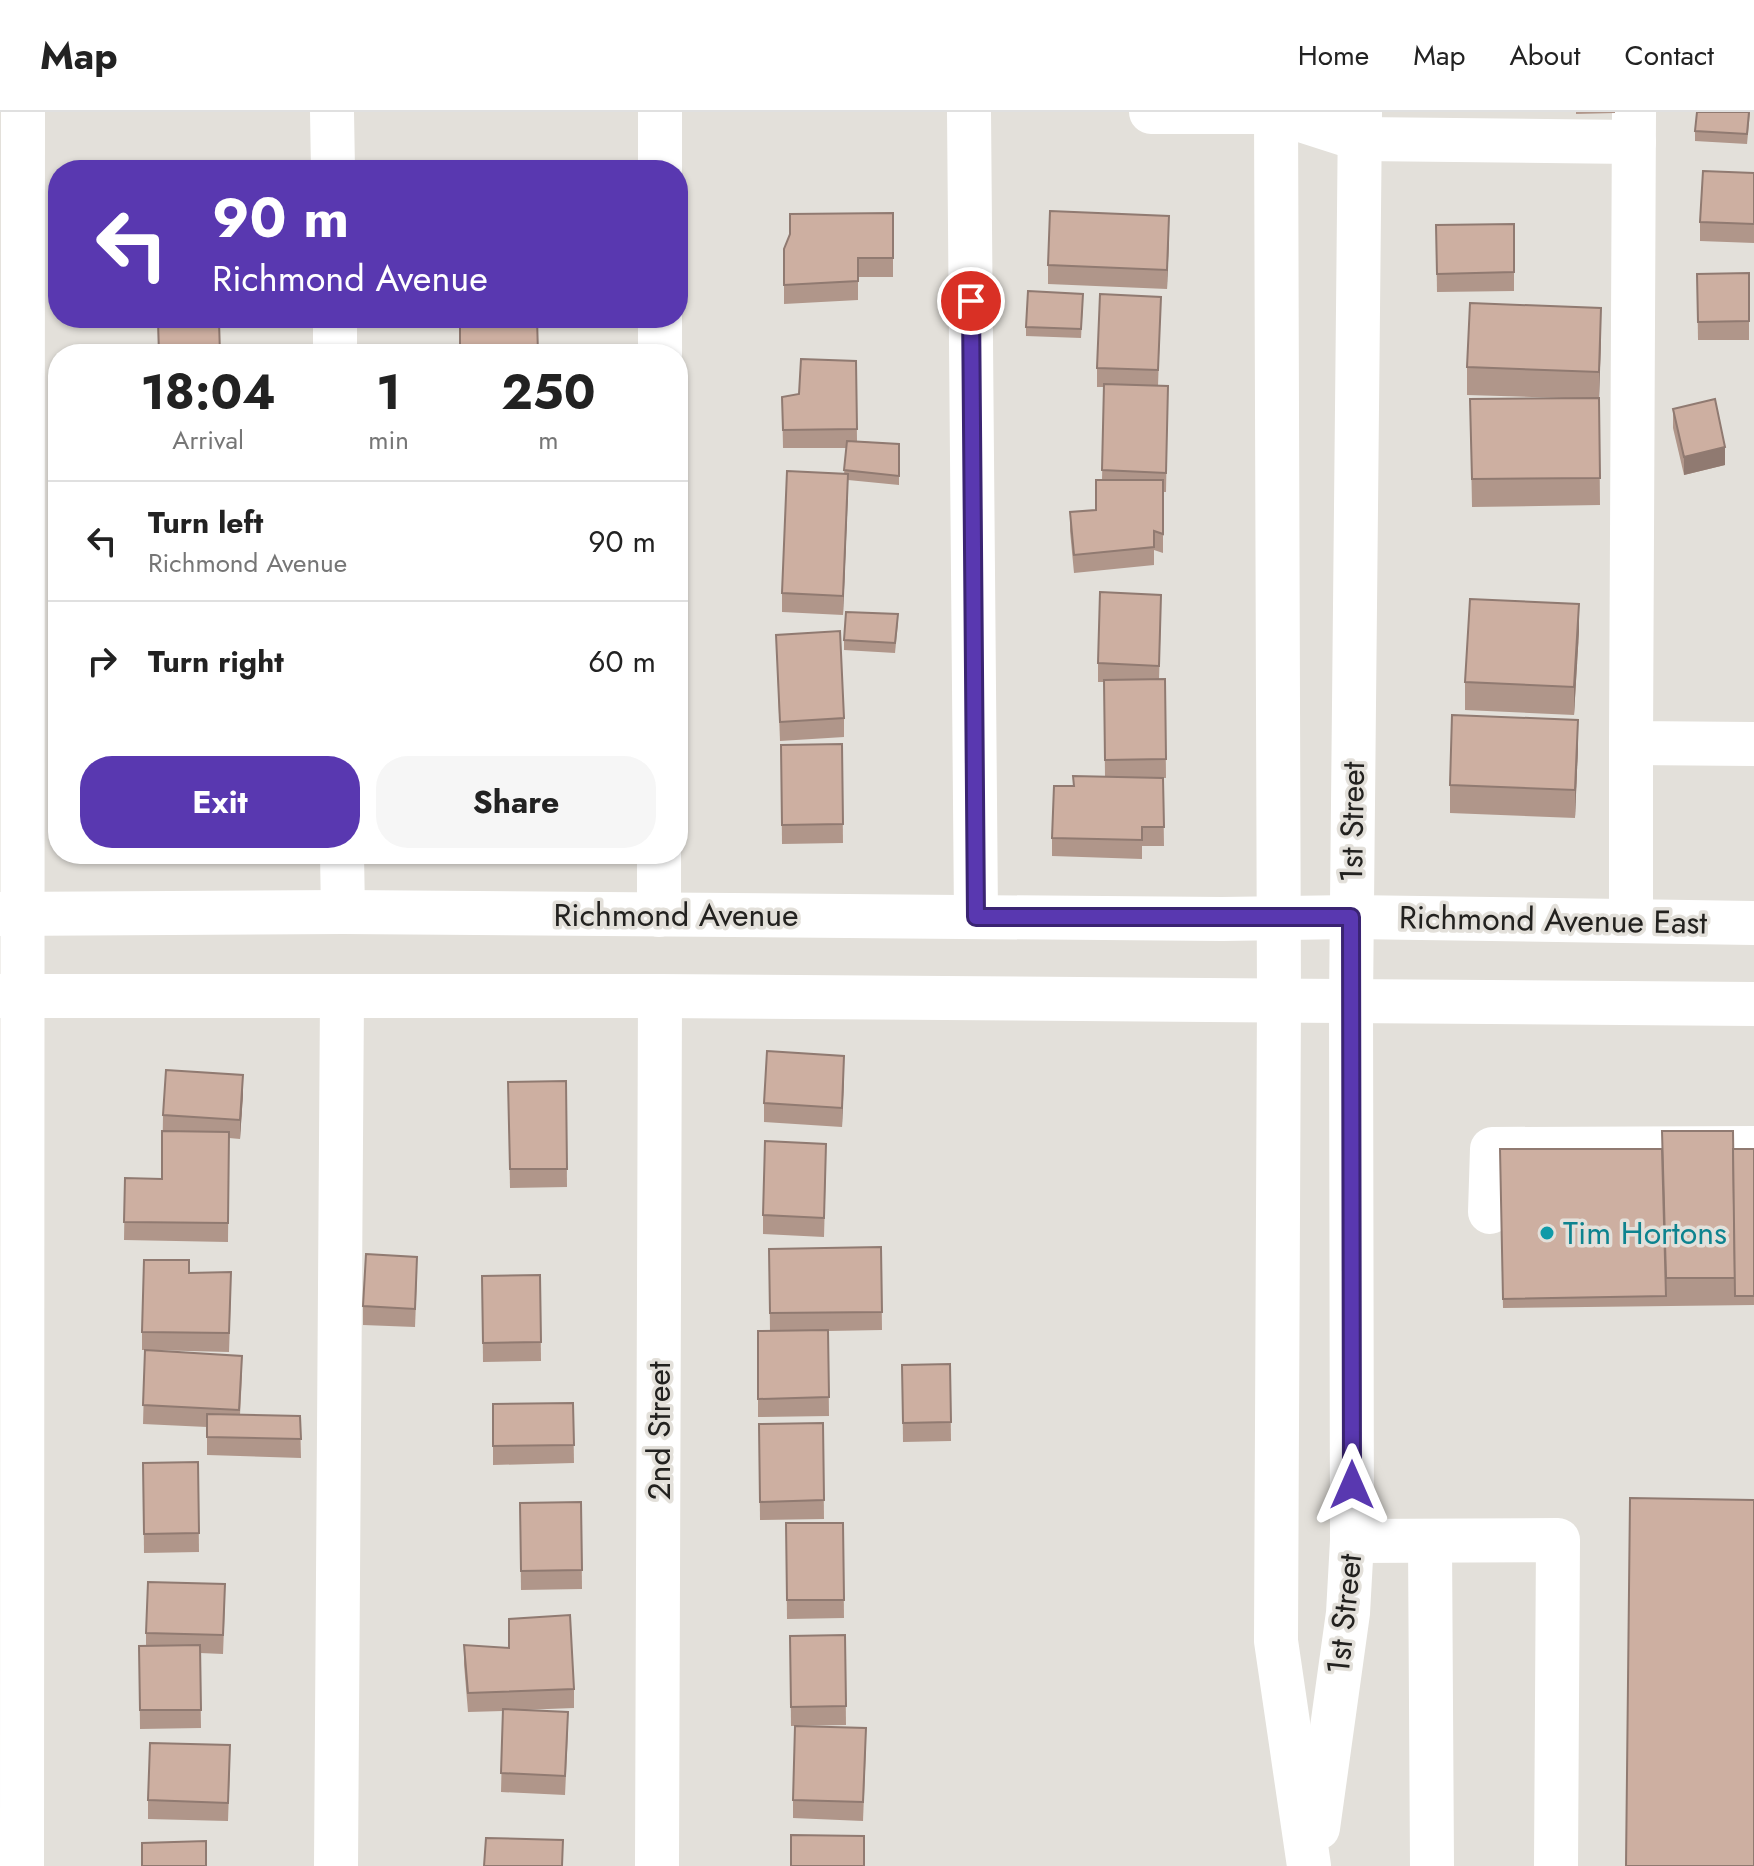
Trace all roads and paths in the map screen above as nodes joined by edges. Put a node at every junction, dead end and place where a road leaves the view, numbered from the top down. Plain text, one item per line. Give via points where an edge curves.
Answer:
1 (23, 112) edge
2 (332, 112) edge
3 (660, 112) edge
4 (969, 112) edge
5 (1151, 112) edge
6 (1276, 112) edge
7 (1360, 126) edge
8 (1634, 127) edge
9 (333, 160) edge
10 (660, 160) edge
11 (1631, 743) junction
12 (1754, 744) edge
13 (342, 864) edge
14 (659, 864) edge
15 (343, 912) junction
16 (12, 914) edge
17 (659, 915) junction
18 (976, 917) junction
19 (1351, 917) junction
20 (1279, 918) junction
21 (1631, 921) junction
22 (1754, 923) edge
23 (11, 996) edge
24 (342, 996) junction
25 (660, 996) junction
26 (1279, 999) junction
27 (1351, 1001) junction
28 (1754, 1004) edge
29 (1754, 1148) edge
30 (1490, 1212) dead end
31 (1352, 1541) junction
32 (1430, 1541) junction
33 (22, 1866) edge
34 (336, 1866) edge
35 (657, 1866) edge
36 (1311, 1866) edge
37 (1432, 1866) edge
38 (1556, 1866) edge

1 - 16 main road
2 - 9 main road
3 - 10 main road
4 - 18 main road
5 - 6 main road
6 - 7 main road
6 - 20 main road, 1st Street
7 - 8 main road
7 - 19 main road, 1st Street
8 - 11 main road
11 - 12 main road
11 - 21 main road
13 - 15 main road
14 - 17 main road
15 - 16 main road, Richmond Avenue
15 - 17 main road, Richmond Avenue
16 - 23 main road
17 - 18 main road, Richmond Avenue
18 - 20 main road, Richmond Avenue
19 - 20 main road, Richmond Avenue
19 - 21 main road, Richmond Avenue East
19 - 27 main road, 1st Street
20 - 26 main road, 1st Street
21 - 22 main road, Richmond Avenue East
23 - 24 main road
23 - 33 main road
24 - 25 main road
24 - 34 main road
25 - 26 main road
25 - 35 main road, 2nd Street
26 - 27 main road
26 - 36 main road, 1st Street via 1276,1641
27 - 28 main road
27 - 31 main road, 1st Street
29 - 30 main road via 1492,1149
31 - 32 main road
31 - 36 main road, 1st Street via 1348,1613
32 - 37 main road
32 - 38 main road via 1558,1540

